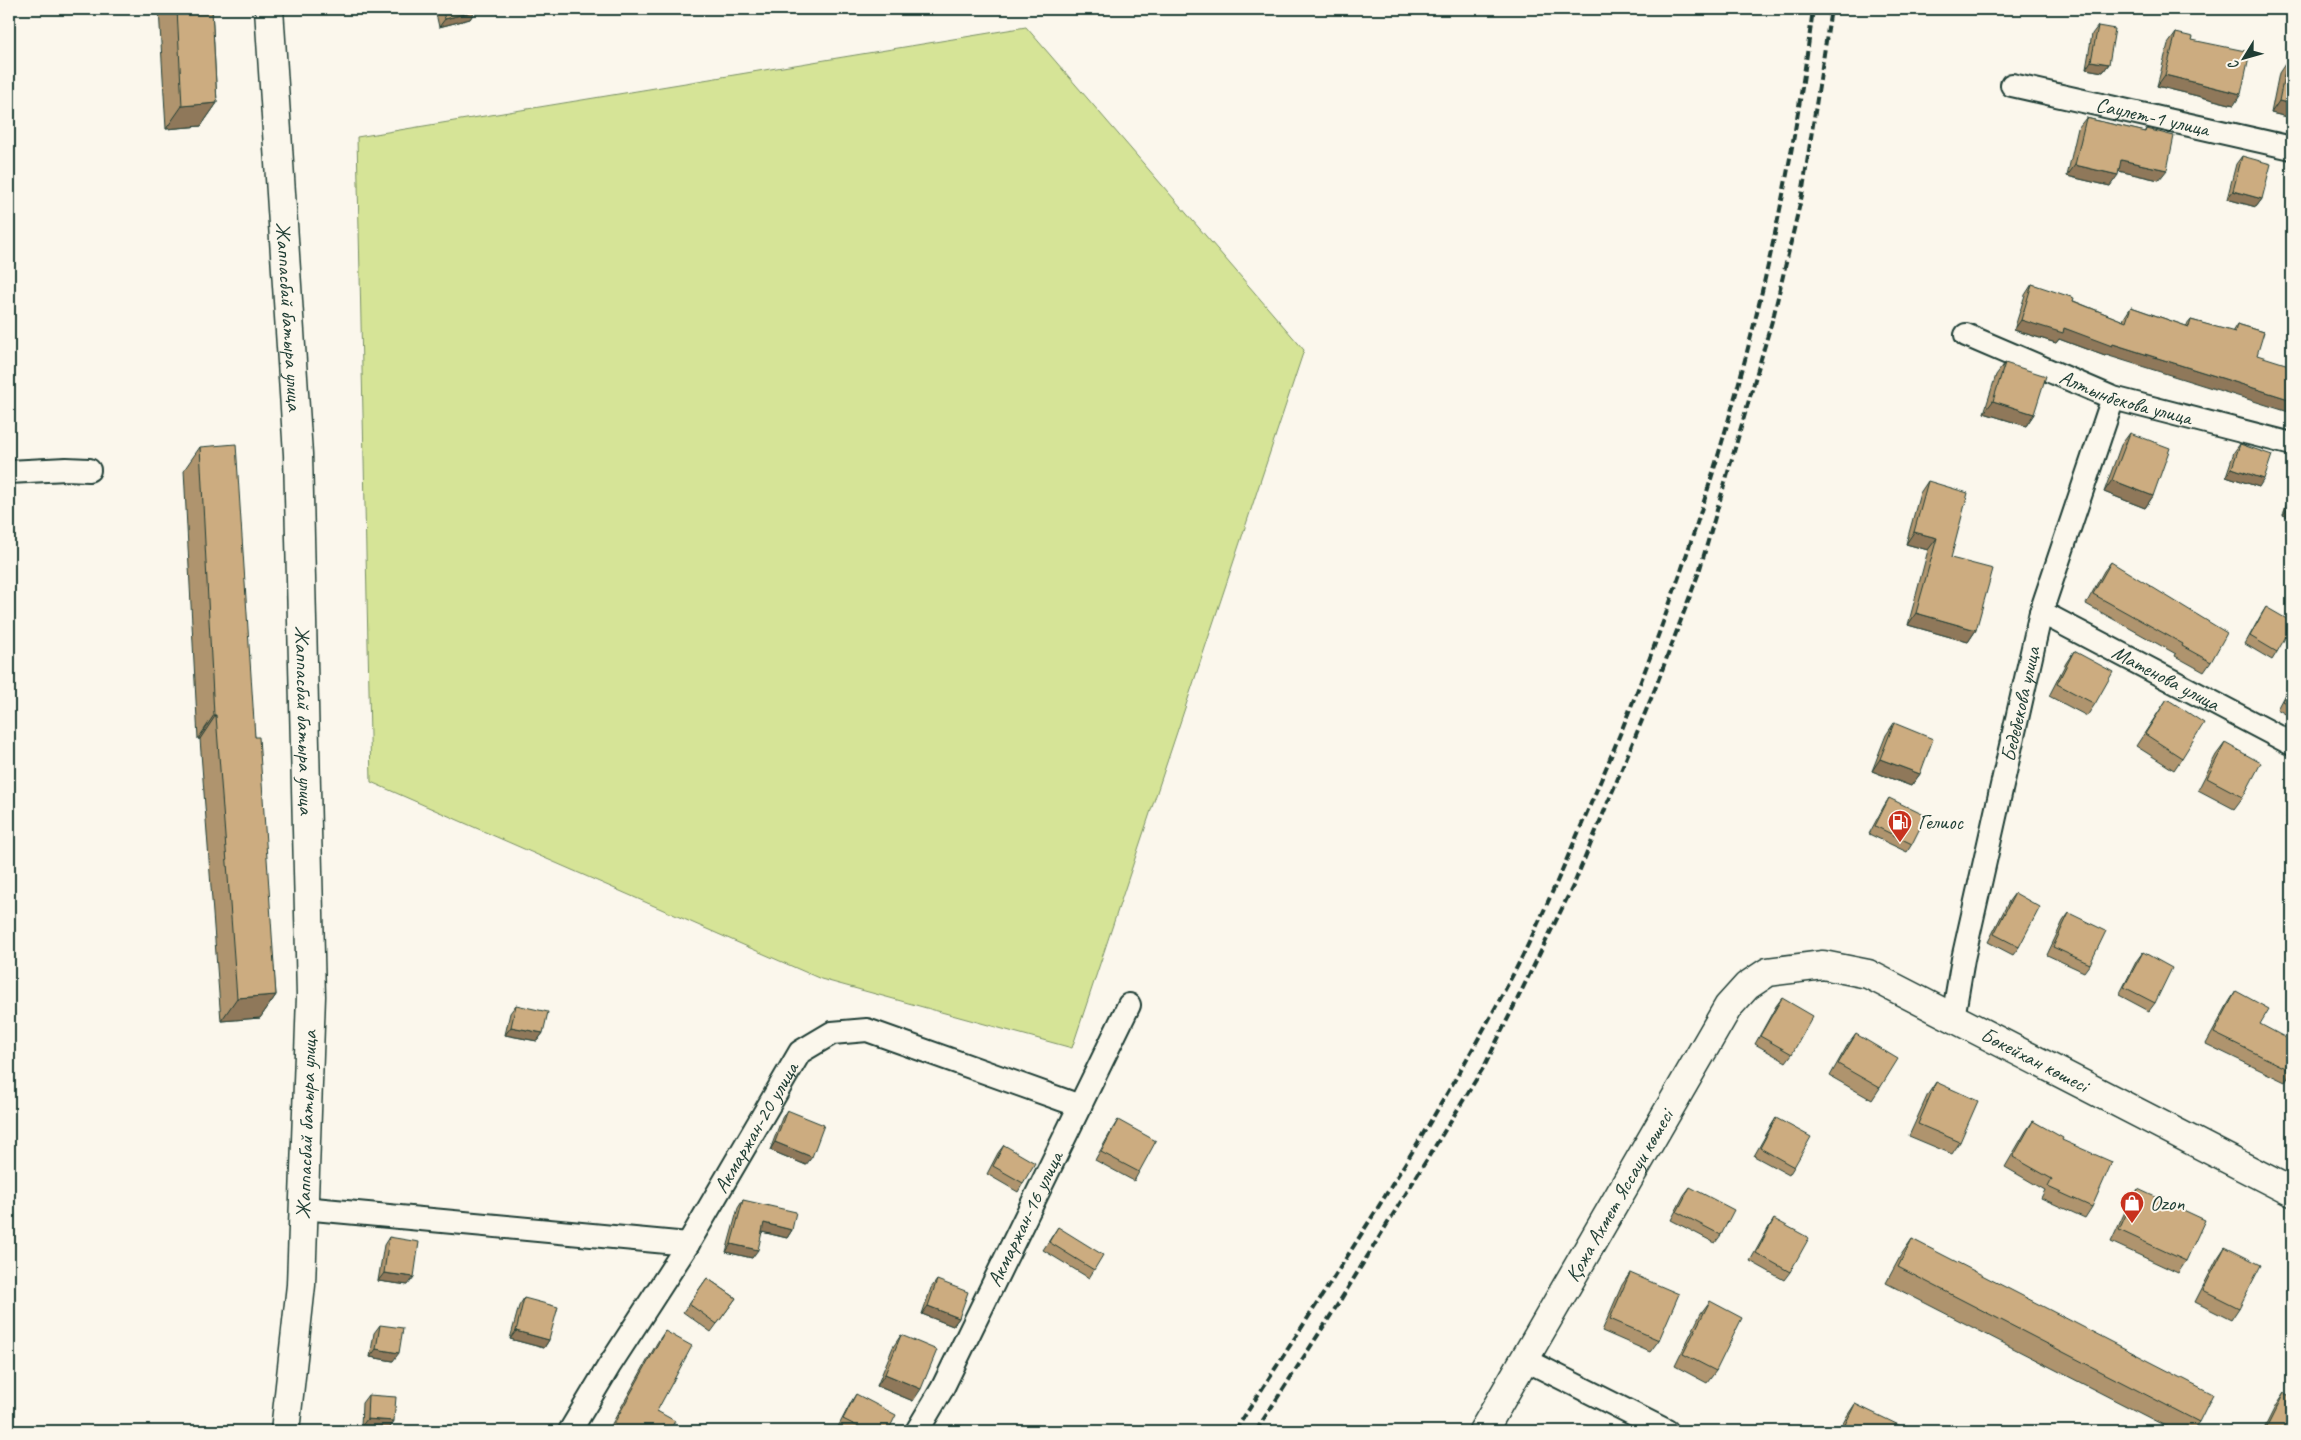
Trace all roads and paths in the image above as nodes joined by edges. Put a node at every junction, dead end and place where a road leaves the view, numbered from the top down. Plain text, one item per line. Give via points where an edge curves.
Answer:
1 (269, 9) edge
2 (2012, 85) dead end
3 (2292, 148) edge
4 (1966, 335) dead end
5 (2113, 398) junction
6 (2292, 444) edge
7 (89, 470) dead end
8 (9, 472) edge
9 (2041, 612) junction
10 (2292, 744) edge
11 (1768, 972) joint
12 (1129, 1005) dead end
13 (1954, 1018) junction
14 (1080, 1106) junction
15 (2292, 1192) edge
16 (304, 1208) junction
17 (688, 1244) junction
18 (1524, 1359) junction
19 (285, 1431) edge
20 (570, 1431) edge
21 (917, 1431) edge
22 (1483, 1431) edge
23 (1667, 1431) edge

1 - 16 main road, Жаппасбай батыра улица via 298,454 311,996
2 - 3 street, Саулет-1 улица
4 - 5 street, Алтынбекова улица
5 - 6 street, Алтынбекова улица
5 - 9 street, Бедебекова улица
7 - 8 street via 66,468
9 - 10 street, Матенова улица
9 - 13 street, Бедебекова улица via 1967,940
11 - 13 main road, Бөкейхан көшесі via 1822,965 1868,974
11 - 18 main road, Қожа Ахмет Яссауи көшесі via 1747,986 1728,1007
12 - 14 street, Акмаржан-16 улица
13 - 15 main road, Бөкейхан көшесі
14 - 17 street, Акмаржан-20 улица via 867,1030 832,1033 800,1052
14 - 21 street, Акмаржан-16 улица via 942,1389
16 - 17 street
16 - 19 main road, Жаппасбай батыра улица via 301,1285
17 - 20 street, Акмаржан-20 улица
18 - 22 main road, Қожа Ахмет Яссауи көшесі
18 - 23 street

